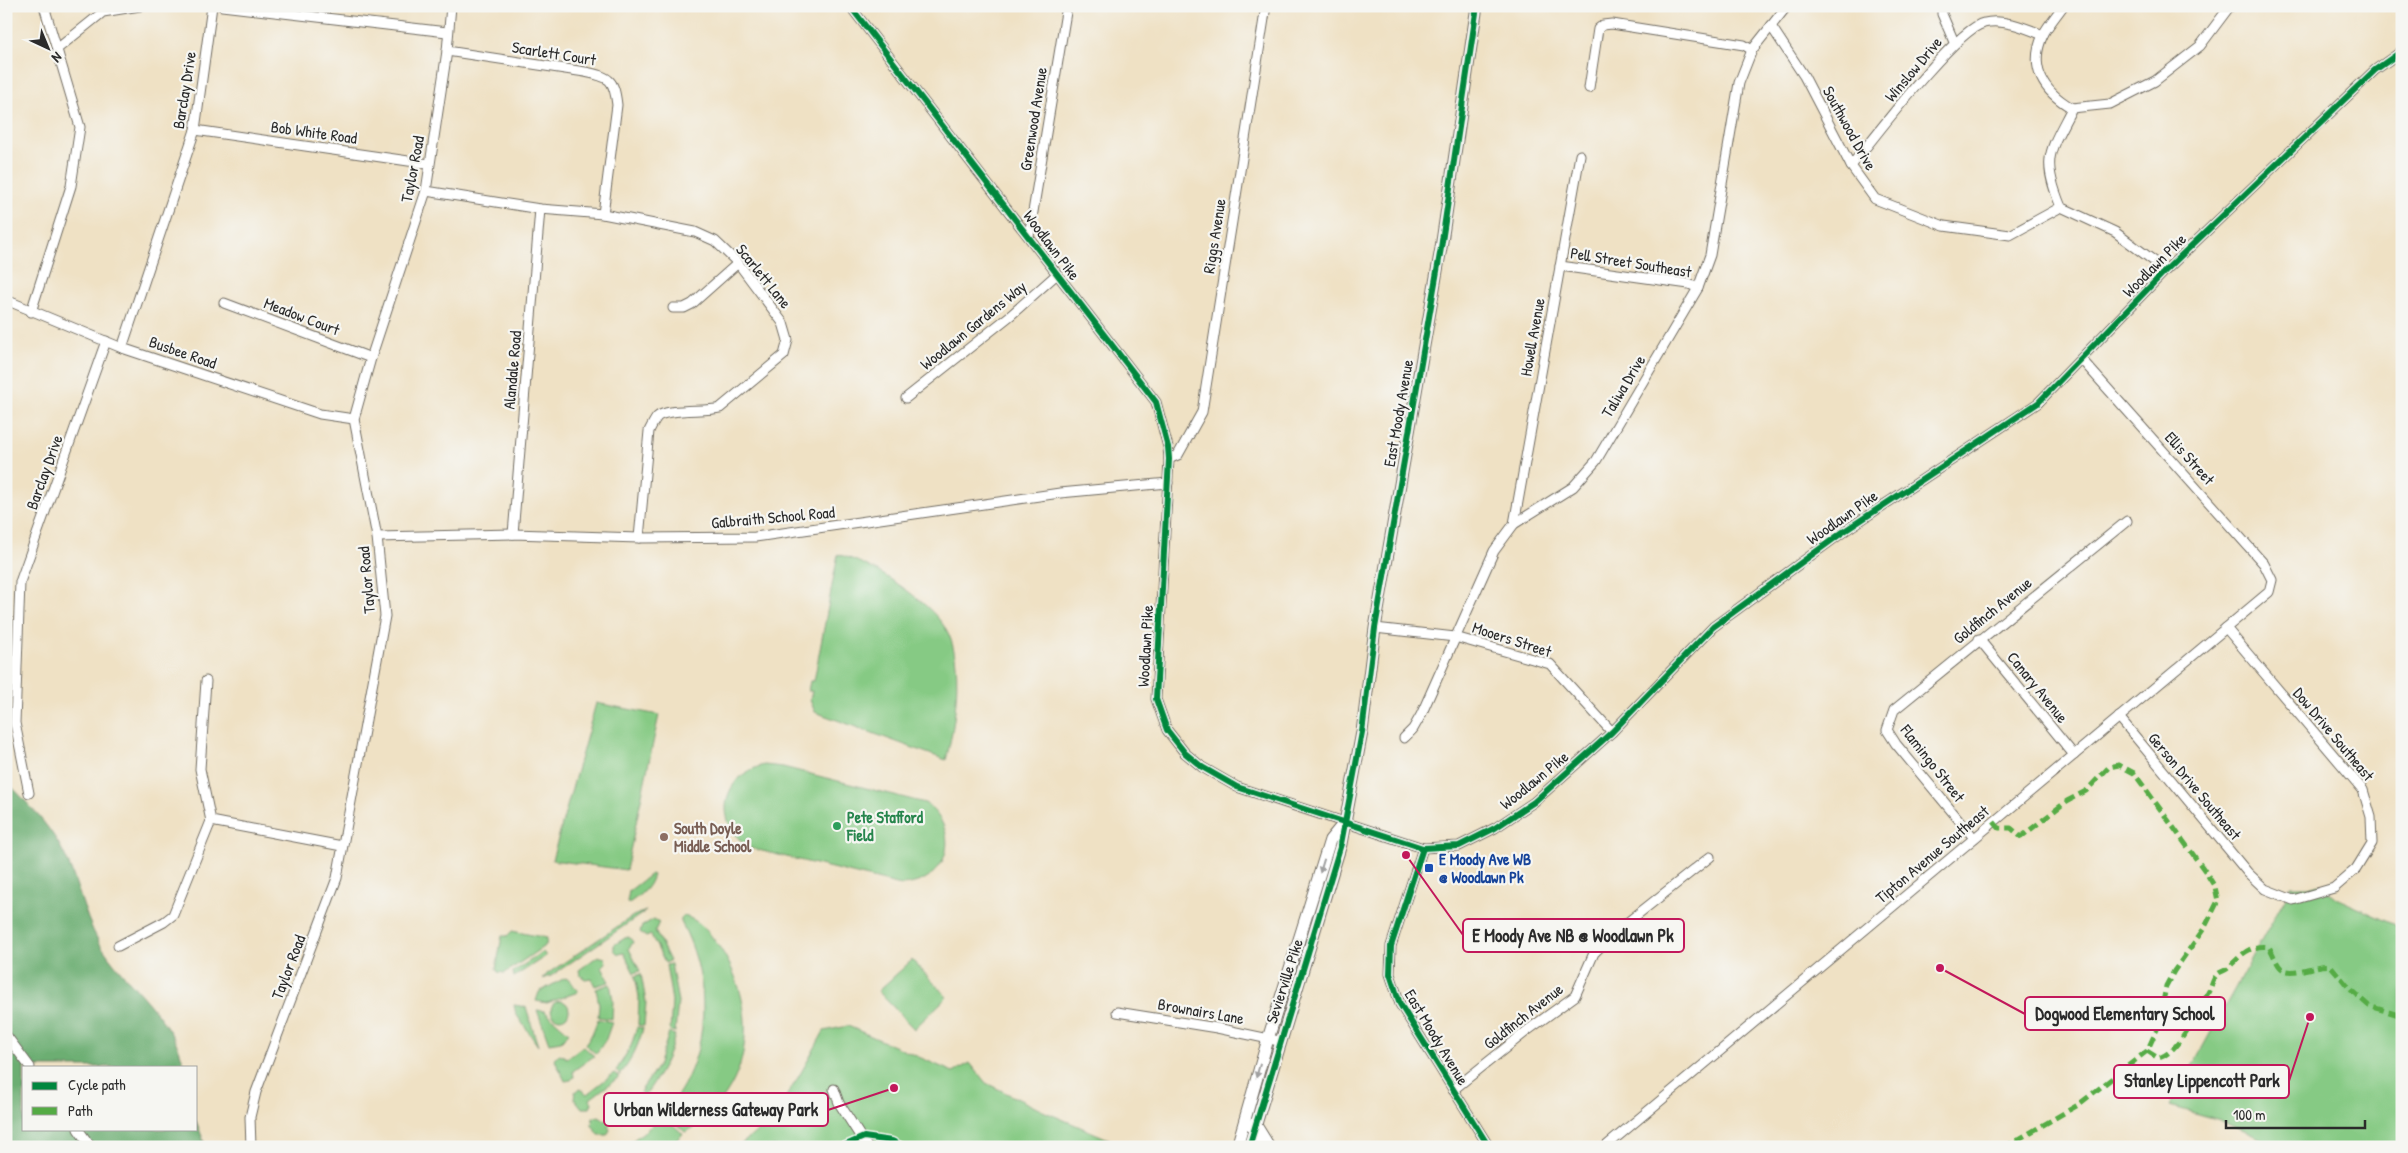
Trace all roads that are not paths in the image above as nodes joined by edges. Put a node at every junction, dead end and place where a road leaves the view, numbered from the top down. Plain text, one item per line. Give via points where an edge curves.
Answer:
1 (44, 6) edge
2 (140, 6) edge
3 (212, 6) edge
4 (222, 6) edge
5 (451, 6) edge
6 (850, 6) edge
7 (1067, 6) edge
8 (1266, 6) edge
9 (1477, 6) edge
10 (1787, 6) edge
11 (1942, 6) edge
12 (2063, 6) edge
13 (2230, 6) edge
14 (1771, 26) junction
15 (447, 32) junction
16 (2043, 36) junction
17 (1954, 42) junction
18 (57, 49) junction
19 (1752, 50) junction
20 (2402, 51) edge
21 (447, 52) junction
22 (1589, 88) dead end
23 (2072, 108) junction
24 (195, 130) junction
25 (1580, 155) dead end
26 (429, 164) junction
27 (1851, 166) junction
28 (426, 191) junction
29 (2061, 207) junction
30 (540, 209) junction
31 (603, 214) junction
32 (1029, 236) junction
33 (738, 264) junction
34 (1560, 266) junction
35 (2166, 270) junction
36 (1057, 274) junction
37 (1698, 288) junction
38 (6, 300) edge
39 (224, 303) dead end
40 (673, 308) dead end
41 (31, 312) junction
42 (106, 341) junction
43 (122, 348) junction
44 (370, 358) junction
45 (2082, 360) junction
46 (906, 398) dead end
47 (354, 419) junction
48 (1169, 458) junction
49 (1168, 483) junction
50 (2127, 521) dead end
51 (1514, 524) junction
52 (513, 534) junction
53 (378, 537) junction
54 (639, 538) junction
55 (2272, 580) joint
56 (1375, 628) junction
57 (2226, 628) junction
58 (1454, 637) junction
59 (1979, 639) junction
60 (206, 681) dead end
61 (2119, 717) junction
62 (1887, 730) joint
63 (1612, 732) junction
64 (1404, 738) dead end
65 (2074, 755) junction
66 (29, 793) dead end
67 (211, 820) junction
68 (1344, 823) junction
69 (1974, 838) junction
70 (342, 846) junction
71 (1423, 848) junction
72 (1710, 856) dead end
73 (2248, 873) joint
74 (118, 946) dead end
75 (1117, 1012) dead end
76 (6, 1035) edge
77 (1268, 1039) junction
78 (1279, 1041) junction
79 (29, 1066) edge
80 (834, 1089) dead end
81 (1453, 1090) junction
82 (1254, 1126) junction
83 (79, 1130) edge
84 (91, 1147) edge
85 (251, 1147) edge
86 (867, 1147) edge
87 (1238, 1147) edge
88 (1249, 1147) edge
89 (1266, 1147) edge
90 (1489, 1147) edge
91 (1606, 1147) edge

1 - 18 street
2 - 18 street via 103,12
3 - 24 street, Barclay Drive
4 - 15 street
5 - 15 street, Taylor Road
6 - 32 street, Woodlawn Pike
7 - 32 street, Greenwood Avenue
8 - 48 street, Riggs Avenue via 1202,412 1178,456
9 - 56 main road, East Moody Avenue via 1441,248
10 - 14 street, Taliwa Drive
11 - 17 street via 1942,14
12 - 16 street
13 - 23 street via 2200,46 2155,81 2110,104
14 - 19 street, Taliwa Drive
14 - 27 street, Southwood Drive via 1804,76
15 - 21 street, Taylor Road
16 - 17 street, Winslow Drive via 2016,24 1983,22
16 - 23 street via 2037,59 2041,81 2056,99
17 - 27 street, Winslow Drive
18 - 41 street via 80,127 71,186
19 - 22 street via 1744,45 1603,25 1598,29
19 - 37 street, Taliwa Drive via 1740,83 1710,254
20 - 35 street, Woodlawn Pike via 2376,70
21 - 26 street, Taylor Road
21 - 31 street, Scarlett Court via 585,72 606,77 612,82 618,105
23 - 29 street via 2050,153 2050,179
24 - 26 street, Bob White Road
24 - 43 street, Barclay Drive
25 - 34 street, Howell Avenue
26 - 28 street, Taylor Road
27 - 29 street, Southwood Drive via 1875,199 1944,226 2010,235
28 - 30 street, Scarlett Lane
28 - 44 street, Taylor Road
29 - 35 street via 2115,232
30 - 31 street, Scarlett Lane
30 - 52 street, Alandale Road
31 - 33 street, Scarlett Lane via 695,232 714,241
32 - 36 street, Woodlawn Pike
33 - 40 street via 692,304
33 - 54 street, Scarlett Lane via 783,323 788,340 784,355 720,408 669,412 658,416 649,431
34 - 37 street, Pell Street Southeast via 1689,284
34 - 51 street, Howell Avenue
35 - 45 street, Woodlawn Pike
36 - 46 street, Woodlawn Gardens Way via 1012,315
36 - 48 street, Woodlawn Pike via 1156,402
37 - 51 street, Taliwa Drive via 1596,461 1573,487
38 - 41 street, Busbee Road
39 - 44 street, Meadow Court
41 - 42 street, Busbee Road
42 - 43 street, Busbee Road
42 - 66 street, Barclay Drive via 20,582 15,724
43 - 47 street, Busbee Road via 320,414
44 - 47 street, Taylor Road
45 - 55 street, Ellis Street via 2264,564
45 - 63 street, Woodlawn Pike via 2038,403 1843,532 1714,627
47 - 53 street, Taylor Road
48 - 49 street, Woodlawn Pike
49 - 54 street, Galbraith School Road via 1060,493 755,537
49 - 68 street, Woodlawn Pike via 1156,699 1167,730 1184,753 1238,787
50 - 59 street, Goldfinch Avenue
51 - 58 street, Taliwa Drive via 1494,551
52 - 53 street, Galbraith School Road
52 - 54 street, Galbraith School Road
53 - 70 street, Taylor Road via 385,616
55 - 57 street, Tipton Avenue Southeast via 2269,592
56 - 58 street, Mooers Street
56 - 68 main road, East Moody Avenue via 1362,732
57 - 61 street, Tipton Avenue Southeast
57 - 73 street, Dow Drive Southeast via 2363,790 2372,817 2372,843 2356,869 2334,888 2293,900 2265,889
58 - 63 street, Mooers Street via 1550,664
58 - 64 street, Taliwa Drive via 1421,715
59 - 62 street, Goldfinch Avenue via 1894,710
59 - 65 street, Canary Avenue
60 - 67 street via 200,769
61 - 65 street, Tipton Avenue Southeast
61 - 73 street, Gerson Drive Southeast
62 - 69 street, Flamingo Street
63 - 71 street, Woodlawn Pike via 1534,802 1494,828 1459,846
65 - 69 street, Tipton Avenue Southeast
67 - 70 street
67 - 74 street via 173,915
68 - 71 street, Woodlawn Pike
68 -> 77 main road, Sevierville Pike via 1330,840
68 - 78 main road, Sevierville Pike via 1341,844
69 - 91 street, Tipton Avenue Southeast
70 - 85 street, Taylor Road via 337,878 256,1092 250,1117
71 - 81 street, East Moody Avenue via 1392,946 1390,974 1400,1004
72 - 81 street, Goldfinch Avenue via 1614,933 1594,953 1576,996
75 - 77 street, Brownairs Lane
76 - 79 street
77 - 78 street, Brownairs Lane
77 -> 87 main road, Sevierville Pike
78 - 82 main road, Sevierville Pike
80 - 86 street via 839,1103
81 - 90 street, East Moody Avenue
82 - 88 main road, Sevierville Pike
82 - 89 highway
83 - 84 street

